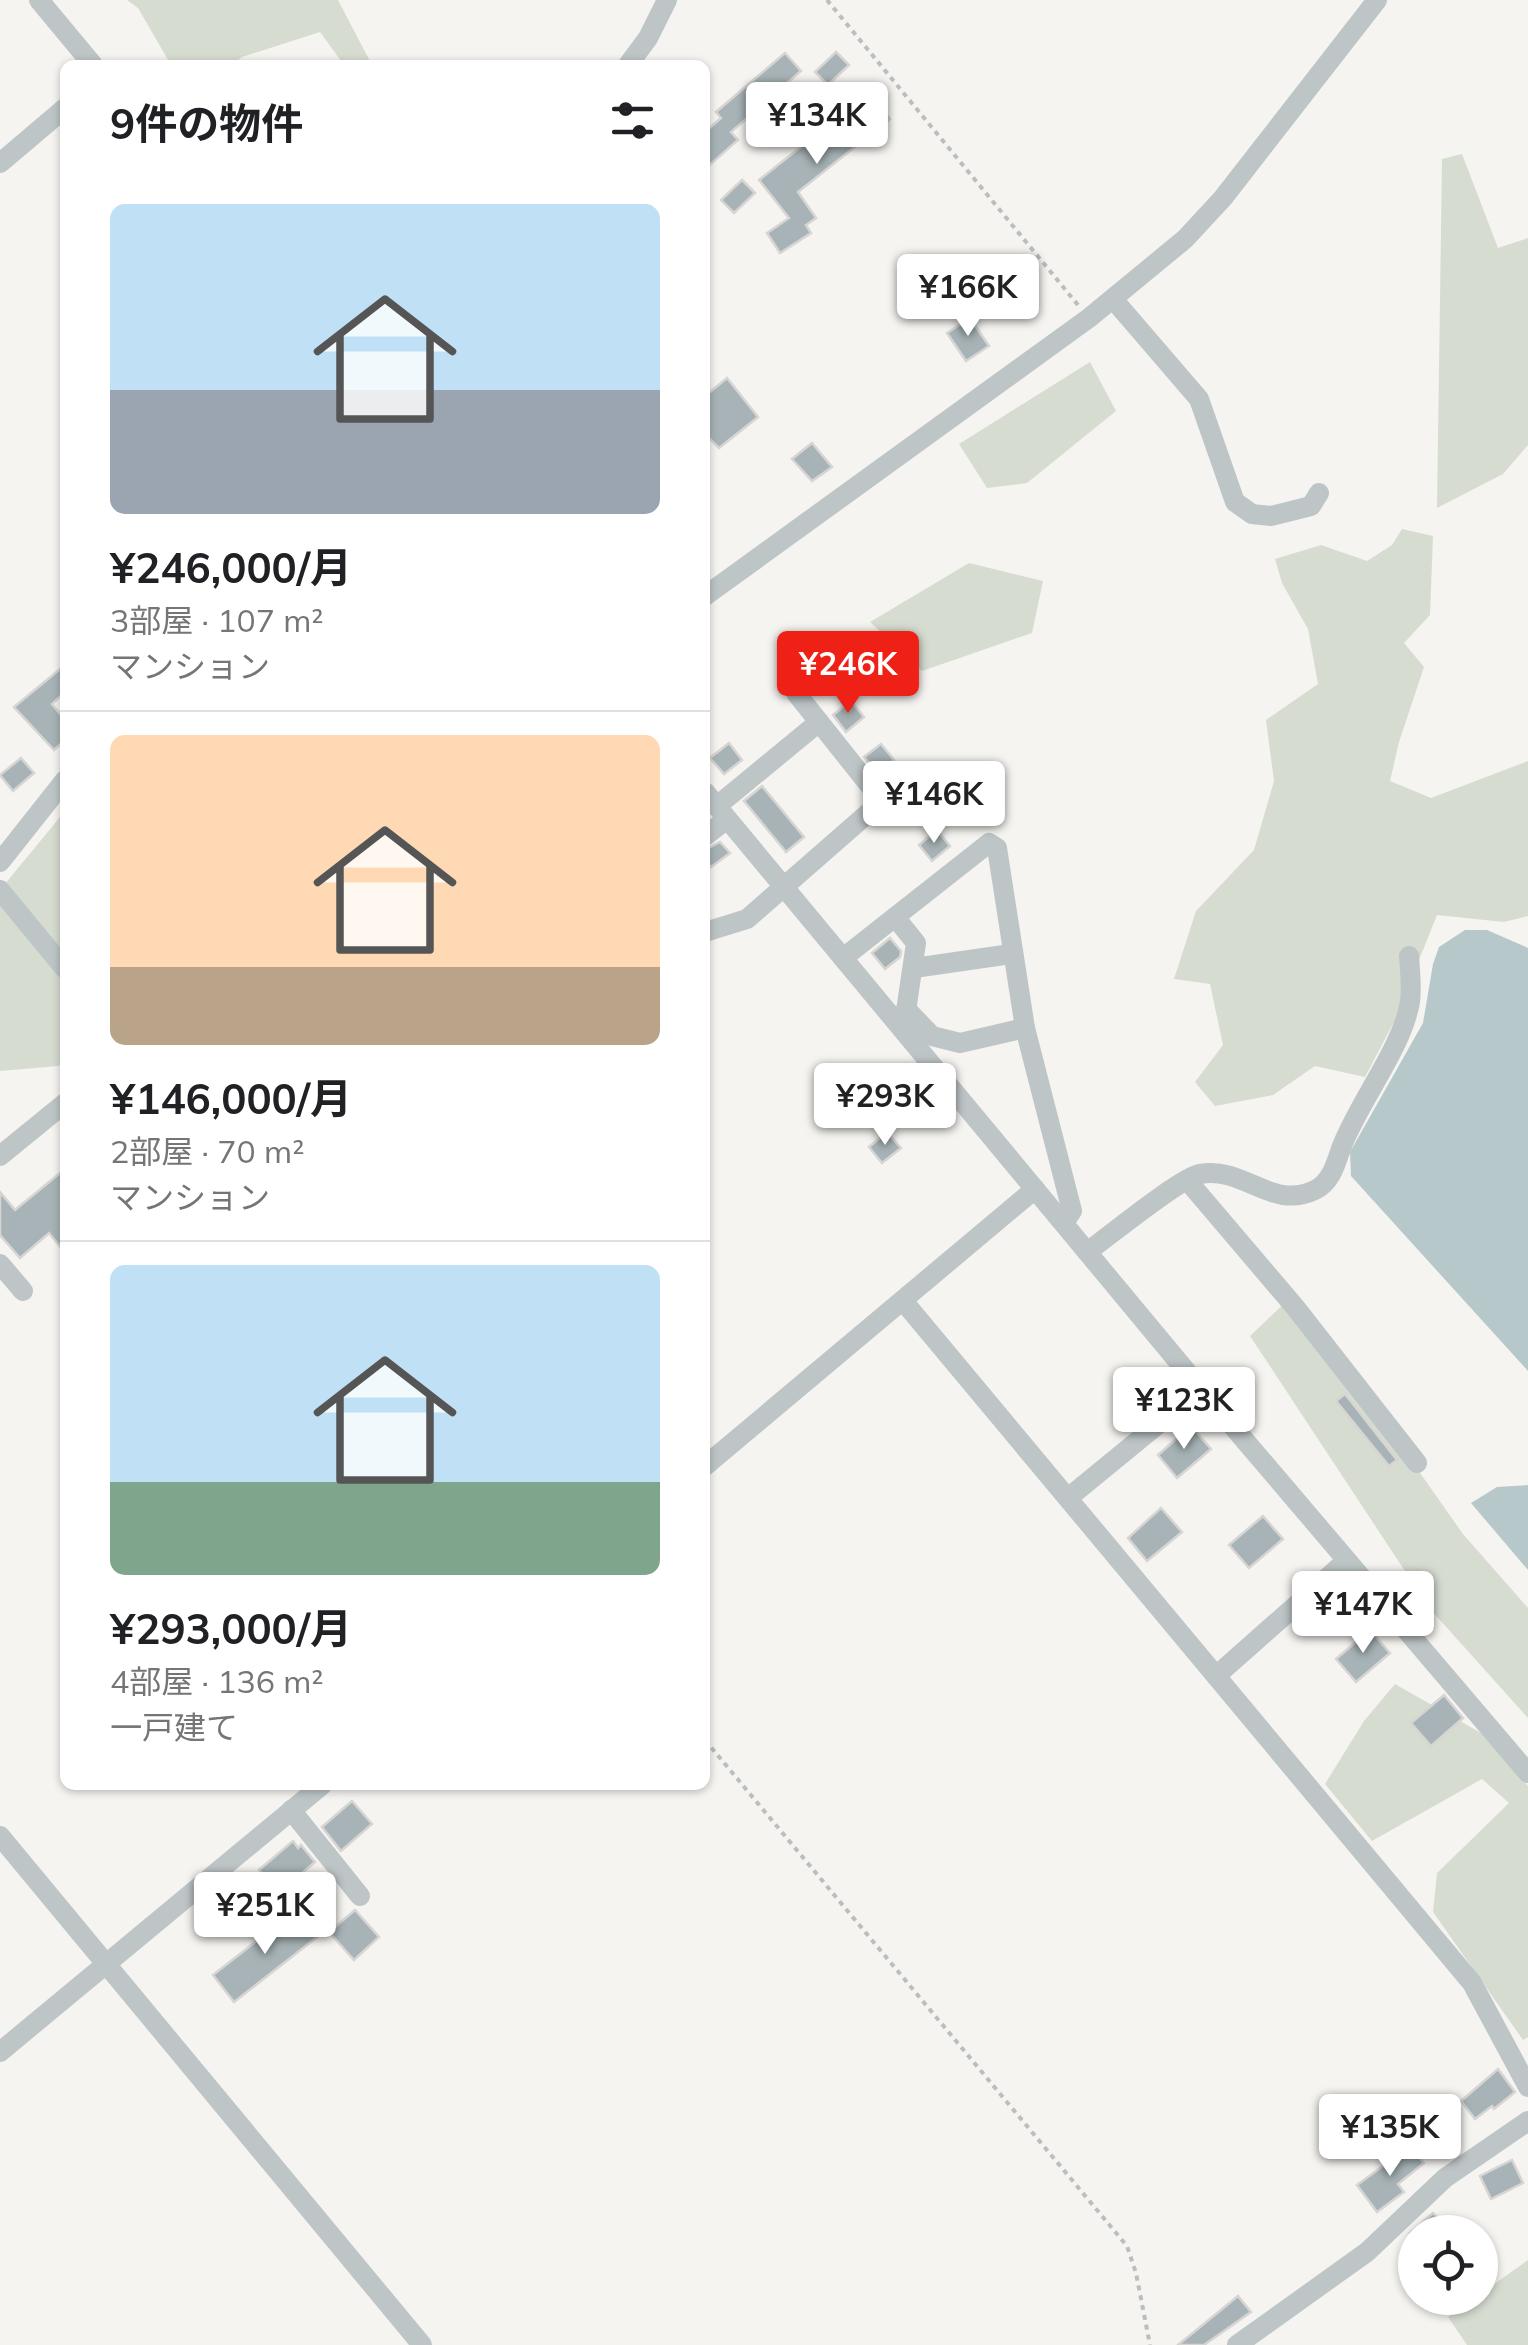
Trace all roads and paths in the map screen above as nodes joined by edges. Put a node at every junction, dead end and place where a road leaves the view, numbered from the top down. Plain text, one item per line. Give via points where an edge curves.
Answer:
1 (39, 0) edge
2 (667, 0) edge
3 (827, 0) edge
4 (1377, 0) edge
5 (89, 60) edge
6 (632, 60) edge
7 (60, 112) edge
8 (0, 163) edge
9 (1113, 299) junction
10 (1088, 318) junction
11 (1320, 493) dead end
12 (710, 592) edge
13 (796, 693) dead end
14 (819, 722) junction
15 (60, 786) edge
16 (716, 806) edge
17 (0, 862) edge
18 (784, 887) junction
19 (0, 890) edge
20 (895, 918) junction
21 (710, 930) edge
22 (1012, 954) junction
23 (1409, 956) dead end
24 (844, 958) junction
25 (60, 963) edge
26 (914, 968) junction
27 (905, 1019) junction
28 (1025, 1028) junction
29 (60, 1107) edge
30 (0, 1156) edge
31 (1186, 1180) junction
32 (1035, 1189) junction
33 (1064, 1223) junction
34 (1088, 1252) junction
35 (0, 1264) edge
36 (23, 1291) dead end
37 (904, 1302) junction
38 (1201, 1389) junction
39 (710, 1462) edge
40 (1417, 1463) dead end
41 (1068, 1498) junction
42 (1346, 1562) junction
43 (1216, 1676) junction
44 (710, 1746) edge
45 (1528, 1773) edge
46 (316, 1790) edge
47 (291, 1810) junction
48 (0, 1836) edge
49 (360, 1896) dead end
50 (108, 1963) junction
51 (0, 2052) edge
52 (1528, 2087) edge
53 (1528, 2121) edge
54 (422, 2345) edge
55 (1150, 2345) edge
56 (1237, 2345) edge

1 - 5 street
2 - 6 street
3 - 10 path
4 - 9 street via 1224,198
7 - 8 street
9 - 10 street
9 - 11 street via 1199,399 1236,502 1252,514 1271,516 1311,506
10 - 12 street
13 - 14 street
14 - 16 street
14 - 18 street via 882,802
15 - 17 street
16 - 18 street
18 - 21 street via 747,919
18 - 24 street
19 - 25 street
20 - 22 street via 989,843 997,848
20 - 24 street
20 - 26 street via 916,943
22 - 26 street
22 - 28 street
23 - 31 street via 1410,1000 1400,1033 1320,1188 1282,1198 1219,1173
24 - 27 street
26 - 27 street
27 - 28 street via 960,1043
27 - 32 street
28 - 33 street via 1072,1211
29 - 30 street
31 - 34 street
31 - 40 street
32 - 33 street
32 - 37 street
33 - 34 street
34 - 38 street
35 - 36 street
37 - 39 street
37 - 41 street
38 - 41 street
38 - 42 street
41 - 43 street
42 - 43 street
42 - 45 street
43 - 52 street via 1472,1984
44 - 55 path via 1126,2246
46 - 47 street
47 - 49 street
47 - 50 street
48 - 50 street
50 - 51 street
50 - 54 street
53 - 56 street via 1445,2178 1367,2252

